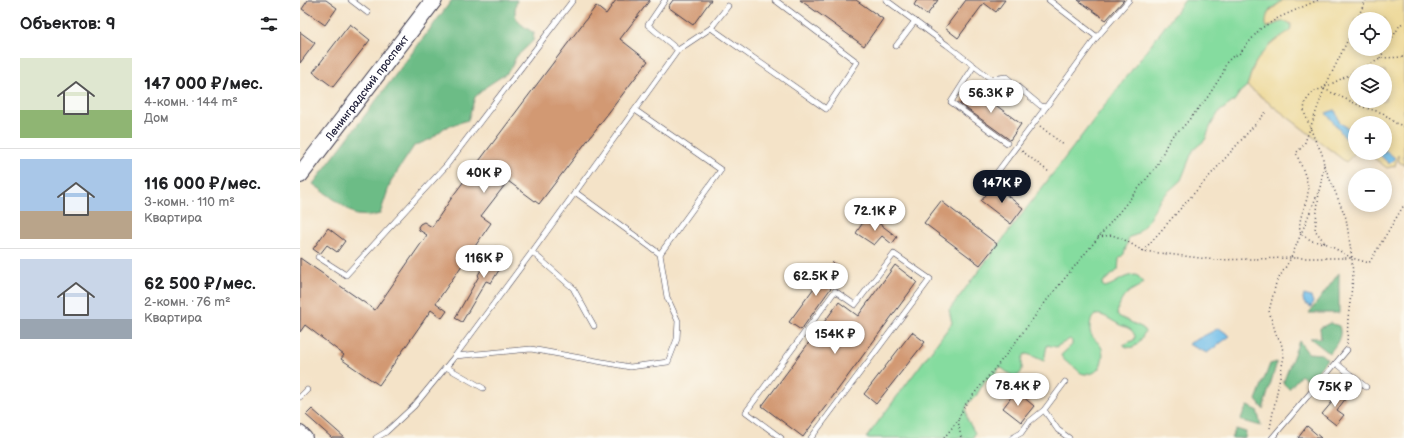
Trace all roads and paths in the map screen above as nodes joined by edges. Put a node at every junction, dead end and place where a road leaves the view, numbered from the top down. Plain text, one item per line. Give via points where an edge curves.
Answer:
1 (351, 0) edge
2 (434, 0) edge
3 (573, 0) edge
4 (665, 0) edge
5 (775, 0) edge
6 (886, 0) edge
7 (1049, 0) edge
8 (1129, 0) edge
9 (1318, 0) edge
10 (1366, 0) edge
11 (728, 6) dead end
12 (1360, 12) edge
13 (368, 13) dead end
14 (915, 21) junction
15 (1404, 22) edge
16 (711, 28) junction
17 (1097, 37) junction
18 (1348, 40) edge
19 (896, 46) dead end
20 (678, 50) junction
21 (1404, 57) edge
22 (1379, 60) junction
23 (1371, 64) edge
24 (974, 66) junction
25 (1348, 75) edge
26 (1325, 88) junction
27 (1046, 107) junction
28 (635, 110) junction
29 (1267, 111) dead end
30 (1035, 122) junction
31 (1404, 126) edge
32 (1311, 129) junction
33 (1006, 143) dead end
34 (1016, 146) junction
35 (1065, 146) dead end
36 (1324, 165) junction
37 (1048, 172) dead end
38 (300, 175) edge
39 (995, 175) dead end
40 (1320, 188) junction
41 (575, 192) junction
42 (1404, 205) edge
43 (1301, 234) junction
44 (1098, 237) junction
45 (1325, 243) junction
46 (1143, 251) junction
47 (532, 252) junction
48 (660, 254) junction
49 (318, 257) dead end
50 (1291, 258) junction
51 (1352, 258) junction
52 (594, 326) dead end
53 (1347, 350) joint
54 (455, 356) junction
55 (1336, 363) junction
56 (446, 367) junction
57 (1065, 382) dead end
58 (1366, 387) dead end
59 (483, 388) dead end
60 (307, 390) dead end
61 (300, 397) edge
62 (1044, 410) junction
63 (958, 420) junction
64 (1270, 431) dead end
65 (300, 433) edge
66 (305, 438) edge
67 (376, 438) edge
68 (781, 438) edge
69 (811, 438) edge
70 (944, 438) edge
71 (962, 438) edge
72 (1012, 438) edge
73 (1069, 438) edge
74 (1272, 438) edge

1 - 13 lane
2 - 38 main road, Ленинградский проспект
3 - 49 lane via 446,166 346,275
4 - 20 lane via 648,25
5 - 16 lane via 857,62 826,109
6 - 14 lane
7 - 17 lane
8 - 17 lane
9 - 44 path via 1260,29 1239,54 1226,63 1223,73 1207,98 1167,144 1157,166
10 - 12 path
11 - 16 lane
14 - 19 lane
14 - 24 lane
15 - 22 path
16 - 20 lane
17 - 27 lane
18 - 26 path
20 - 28 lane
21 - 22 path
22 - 23 path
24 - 27 lane via 991,79 1006,77 1041,106
24 - 33 lane via 951,102
25 - 26 path
26 - 31 path via 1363,107 1383,113 1395,124
26 - 32 path
26 - 32 path via 1313,92 1305,102 1304,112
27 - 30 lane
28 - 41 lane
28 - 48 lane via 721,170
29 - 46 path
30 - 34 lane
30 - 35 path
32 - 36 path via 1322,153
32 - 43 path via 1304,145 1296,153 1308,191 1299,228
34 - 37 path
34 - 39 lane
36 - 40 path
36 - 51 path via 1346,218
40 - 43 path
40 - 45 path via 1315,230
41 - 47 lane
41 - 48 lane
42 - 51 path via 1369,263
43 - 45 path via 1312,241
43 - 50 path
44 - 46 path via 1112,235
44 - 63 path via 965,405
45 - 51 path
46 - 50 path via 1216,260
47 - 52 lane via 573,288
47 - 54 lane
48 - 54 lane via 667,297 678,321 677,339 668,362 630,367 531,349
50 - 51 path
50 - 64 path via 1276,283 1269,311 1284,356
51 - 53 path via 1353,279
53 - 55 lane
54 - 56 lane
55 - 58 lane
55 - 74 lane
56 - 59 lane
56 - 67 lane via 414,406
57 - 62 lane
60 - 61 lane
62 - 72 lane via 1029,422 1021,433
62 - 73 lane via 1058,430
63 - 70 path
63 - 71 path
65 - 66 street
68 - 69 lane via 746,412 835,292 855,305 894,254 930,279

